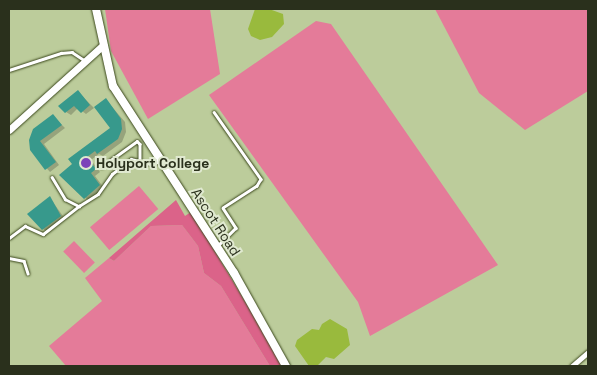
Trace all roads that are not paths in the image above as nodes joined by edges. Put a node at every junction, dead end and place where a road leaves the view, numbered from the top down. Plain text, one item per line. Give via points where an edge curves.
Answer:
1 (96, 9) edge
2 (103, 45) junction
3 (85, 61) junction
4 (9, 70) edge
5 (214, 112) dead end
6 (10, 126) edge
7 (140, 159) junction
8 (161, 160) junction
9 (101, 167) dead end
10 (52, 177) dead end
11 (79, 206) junction
12 (9, 238) edge
13 (217, 247) junction
14 (9, 258) edge
15 (28, 273) dead end
16 (588, 352) edge
17 (286, 366) edge
18 (572, 366) edge

1 - 2 main road, Ascot Road
2 - 3 main road
2 - 8 main road, Ascot Road via 113,86
3 - 4 lane via 72,52 61,53
3 - 6 main road
5 - 13 lane via 261,179 257,186 223,208 236,228
7 - 8 lane via 151,164
7 - 9 lane via 137,141
7 - 11 lane via 131,159 116,169 104,189
8 - 13 main road, Ascot Road
10 - 11 lane via 65,199
11 - 12 lane via 43,234 28,225
13 - 17 main road, Ascot Road
14 - 15 lane via 24,261
16 - 18 street

